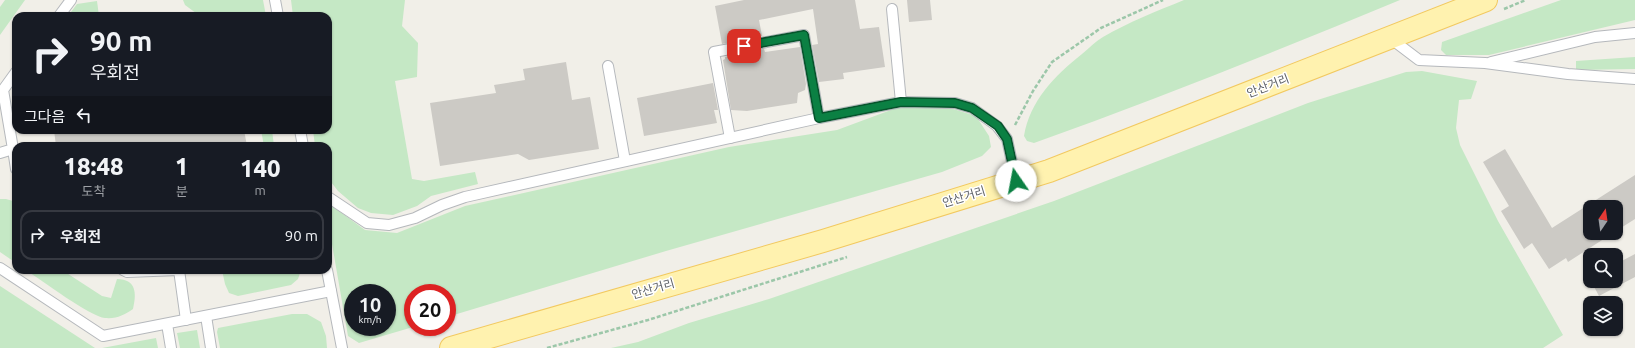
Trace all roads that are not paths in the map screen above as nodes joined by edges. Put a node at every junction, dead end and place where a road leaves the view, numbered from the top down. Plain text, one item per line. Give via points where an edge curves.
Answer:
1 (71, 0) edge
2 (274, 0) edge
3 (1486, 0) edge
4 (892, 9) dead end
5 (62, 12) edge
6 (277, 12) edge
7 (1635, 33) edge
8 (1390, 38) junction
9 (1485, 63) junction
10 (608, 66) dead end
11 (12, 78) edge
12 (1635, 79) edge
13 (901, 102) junction
14 (819, 118) junction
15 (730, 138) junction
16 (12, 143) edge
17 (12, 149) edge
18 (0, 153) edge
19 (625, 161) junction
20 (1016, 181) junction
21 (332, 200) edge
22 (0, 268) edge
23 (180, 274) edge
24 (328, 274) edge
25 (331, 291) junction
26 (206, 316) junction
27 (186, 320) junction
28 (167, 324) junction
29 (170, 348) edge
30 (211, 348) edge
31 (342, 348) edge
32 (451, 348) edge

1 - 5 lane
2 - 6 lane
3 - 8 main road, 안산거리
4 - 13 lane
7 - 9 lane via 1596,37
8 - 9 lane via 1419,60
8 - 20 main road, 안산거리 via 1049,171
9 - 12 lane via 1568,74
10 - 19 lane
11 - 16 lane via 3,90
13 - 14 lane
13 - 20 lane via 955,103 972,108 998,126 1007,139
14 - 15 lane
14 - 15 lane via 804,35 714,52
15 - 19 lane
17 - 18 lane
19 - 21 lane via 465,198 442,205 416,218 389,225 366,222
20 - 32 main road, 안산거리 via 823,241
22 - 28 lane via 103,336
23 - 27 lane
24 - 25 lane
25 - 26 lane
25 - 31 lane
26 - 27 lane
26 - 30 lane
27 - 28 lane
28 - 29 lane

